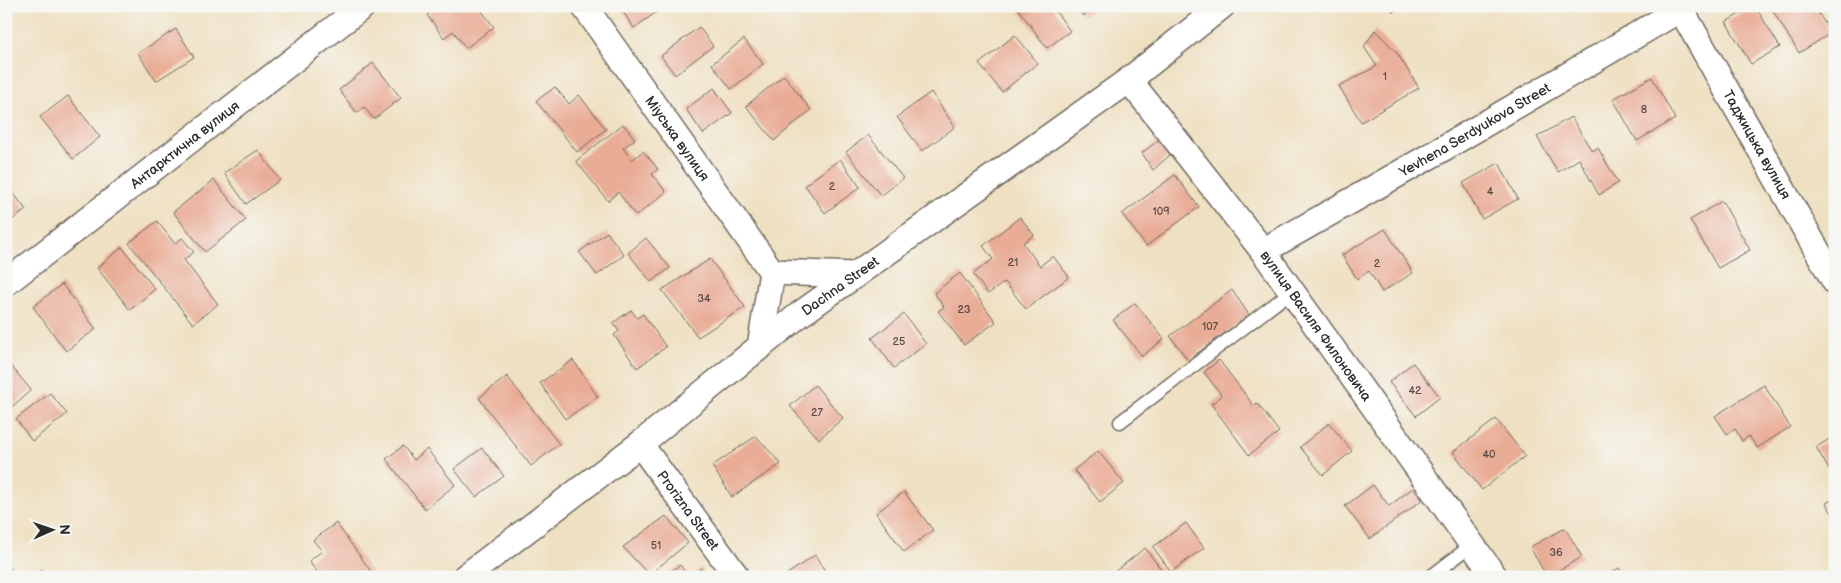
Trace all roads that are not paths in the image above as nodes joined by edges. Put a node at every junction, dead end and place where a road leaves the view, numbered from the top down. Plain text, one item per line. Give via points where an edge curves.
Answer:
1 (363, 6) edge
2 (584, 6) edge
3 (1222, 6) edge
4 (1682, 7) edge
5 (1129, 80) junction
6 (1263, 251) junction
7 (772, 272) junction
8 (855, 275) junction
9 (1835, 282) edge
10 (6, 283) edge
11 (1292, 291) junction
12 (760, 347) junction
13 (1120, 422) dead end
14 (640, 444) junction
15 (1472, 545) junction
16 (465, 577) edge
17 (737, 577) edge
18 (1430, 577) edge
19 (1495, 577) edge

1 - 10 street, Антарктична вулиця
2 - 7 street, Міуська вулиця
3 - 5 street, Dachna Street
4 - 6 street, Yevhena Serdyukova Street
4 - 9 street, Таджицька вулиця
5 - 6 street, вулиця Василя Филоновича
5 - 8 street, Dachna Street
6 - 11 street, вулиця Василя Филоновича
7 - 8 street
7 - 12 street
8 - 12 street, Dachna Street
11 - 13 lane
11 - 15 street, вулиця Василя Филоновича
12 - 14 street, Dachna Street
14 - 16 street, Dachna Street
14 - 17 street, Prorizna Street
15 - 18 lane
15 - 19 street, вулиця Василя Филоновича

